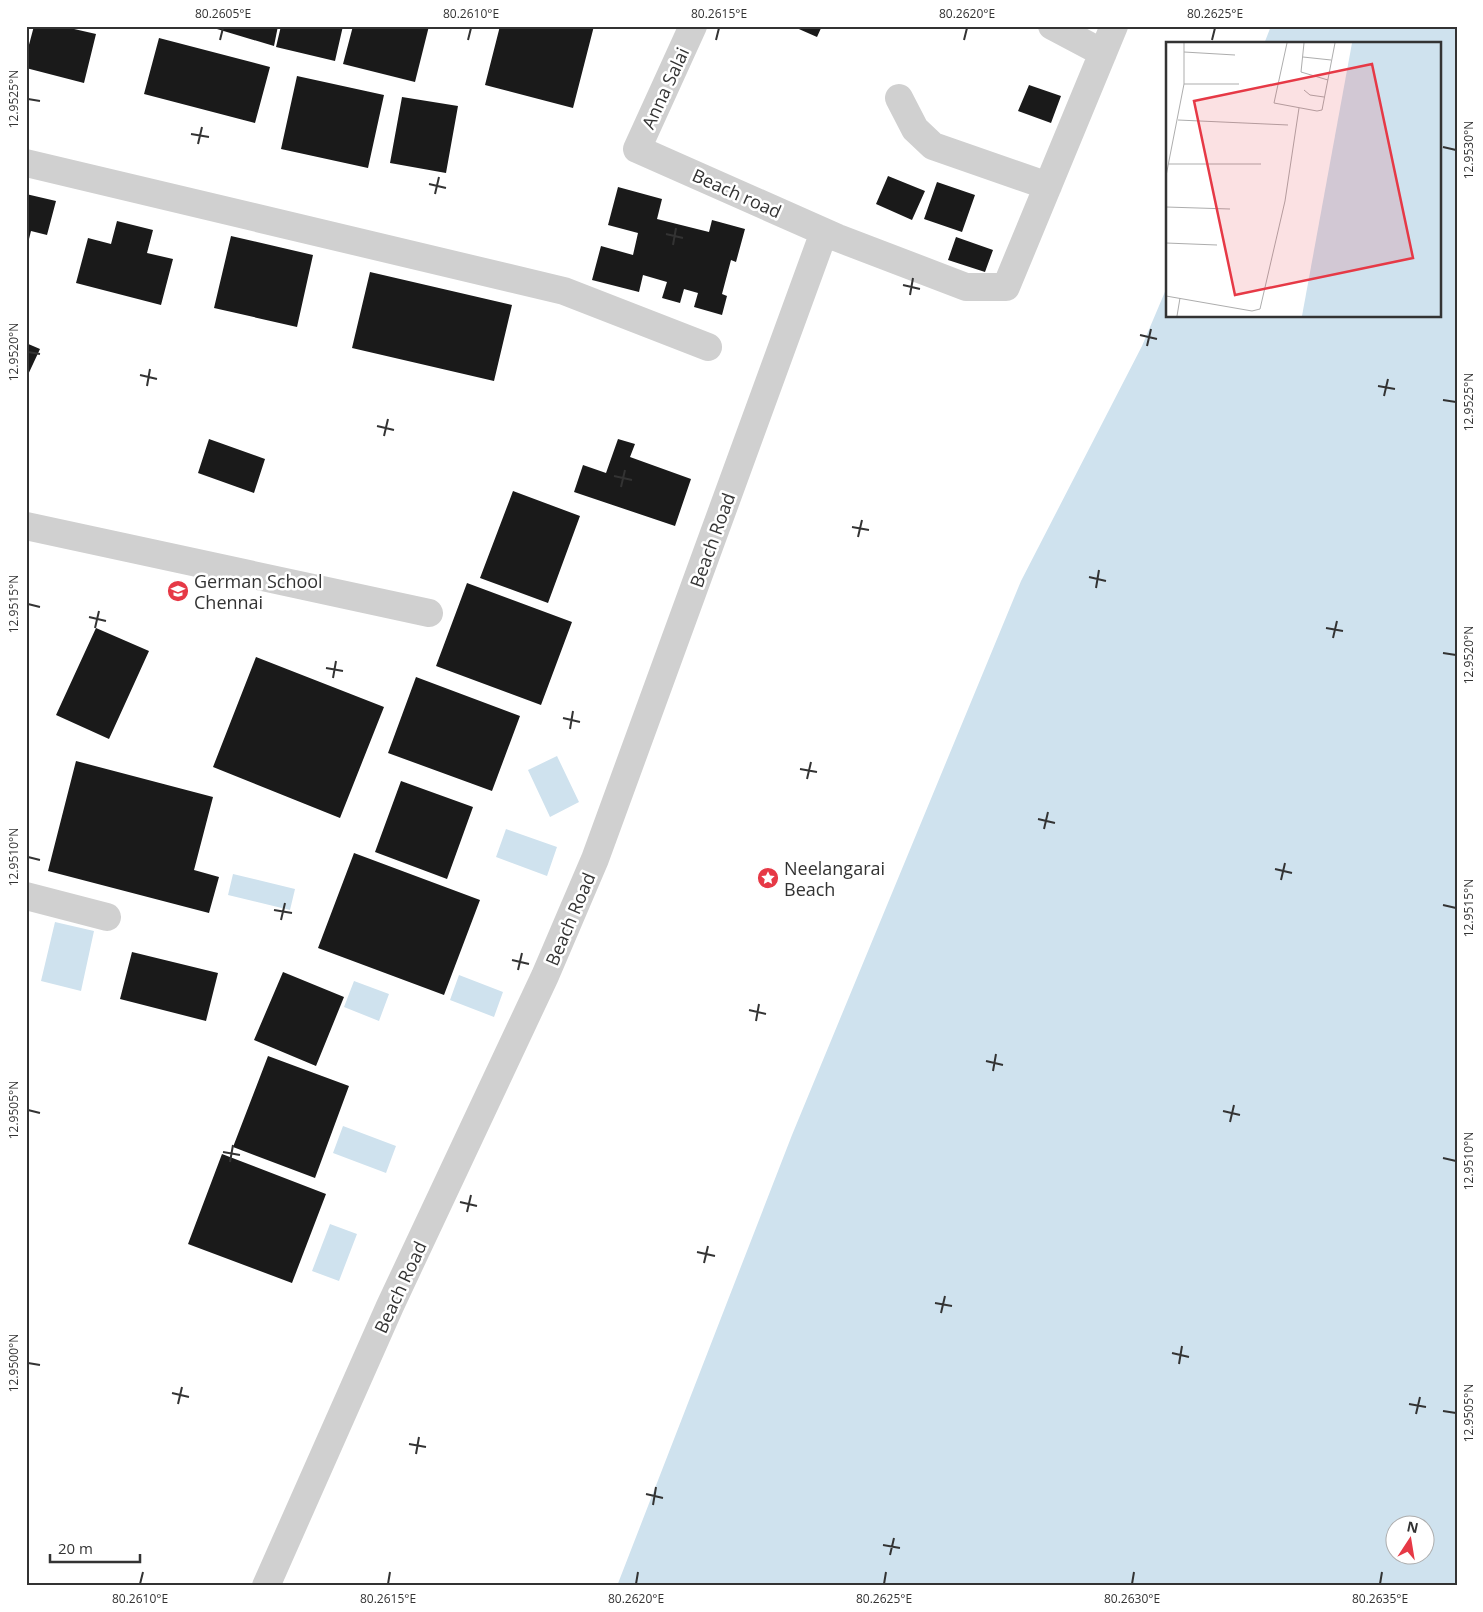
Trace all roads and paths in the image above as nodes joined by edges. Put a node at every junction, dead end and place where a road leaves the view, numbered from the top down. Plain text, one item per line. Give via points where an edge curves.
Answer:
1 (693, 26) edge
2 (1052, 26) edge
3 (1114, 26) edge
4 (1103, 53) junction
5 (899, 98) dead end
6 (637, 149) joint
7 (26, 163) edge
8 (1048, 186) junction
9 (831, 235) junction
10 (708, 347) dead end
11 (26, 526) edge
12 (429, 613) dead end
13 (26, 896) edge
14 (107, 916) dead end
15 (266, 1586) edge

1 - 6 street, Anna Salai
2 - 4 street
3 - 4 street
4 - 8 street
5 - 8 street via 915,129 933,146
6 - 9 street, Beach road
7 - 10 street via 564,291
8 - 9 street, Beach road via 1006,286 966,287
9 - 15 street, Beach Road via 592,868 549,969 390,1306
11 - 12 street
13 - 14 street

